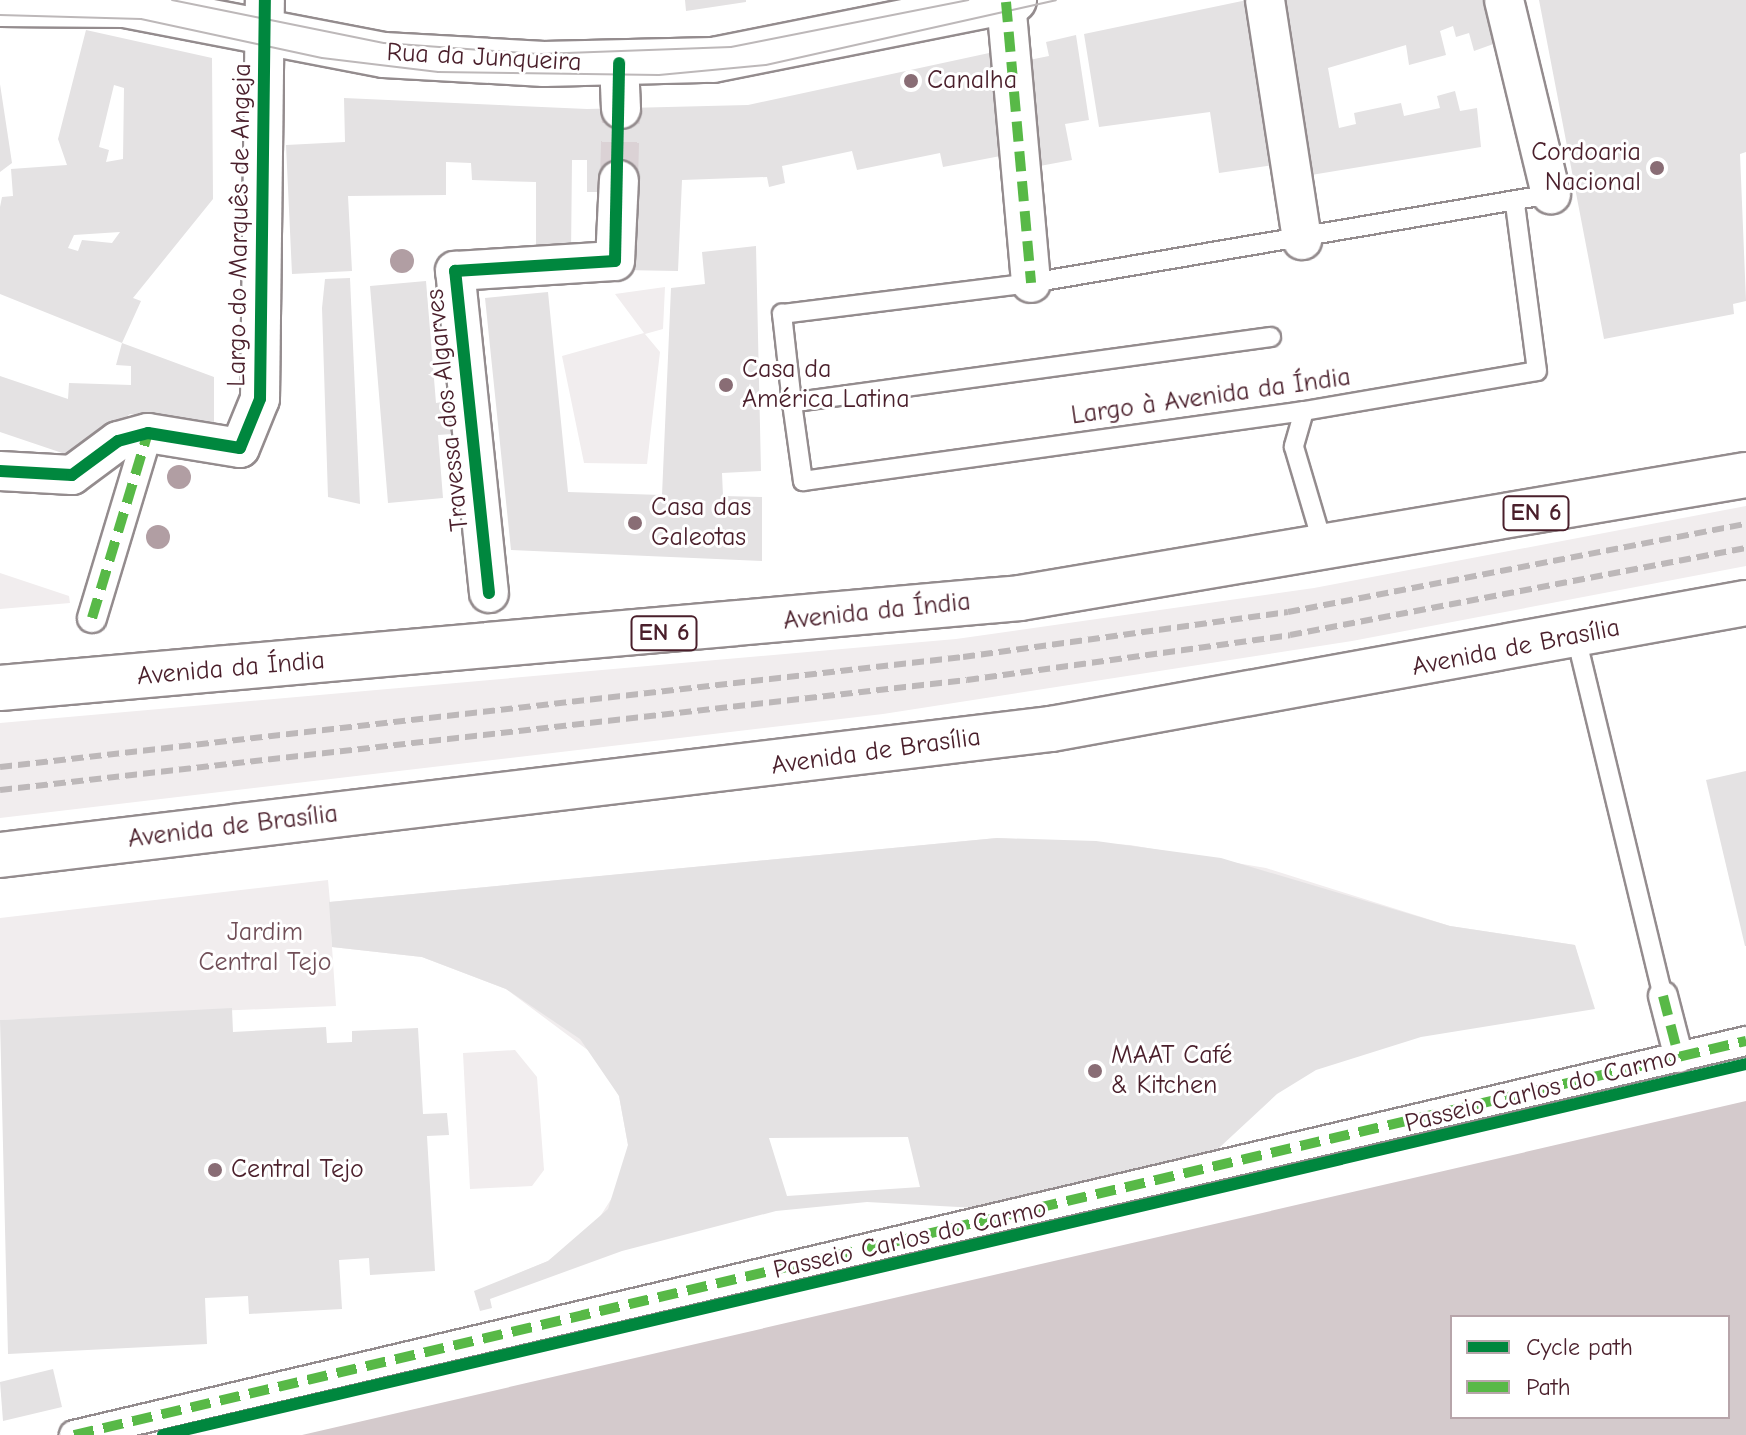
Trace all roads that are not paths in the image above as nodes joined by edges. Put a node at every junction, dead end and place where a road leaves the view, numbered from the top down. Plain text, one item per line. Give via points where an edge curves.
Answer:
1 (1265, 0) edge
2 (1504, 0) edge
3 (1010, 1) edge
4 (0, 4) edge
5 (266, 16) edge
6 (619, 63) junction
7 (621, 109) tunnel mouth
8 (619, 180) tunnel mouth
9 (1533, 199) junction
10 (1302, 240) junction
11 (1031, 283) junction
12 (1271, 337) dead end
13 (792, 403) junction
14 (1304, 411) junction
15 (148, 433) junction
16 (0, 471) edge
17 (1746, 475) edge
18 (1325, 551) junction
19 (489, 593) dead end
20 (1746, 603) edge
21 (92, 618) dead end
22 (1576, 637) junction
23 (0, 688) edge
24 (0, 855) edge
25 (1663, 996) joint
26 (1746, 1041) edge
27 (1679, 1058) junction
28 (74, 1435) edge

1 - 10 street
2 - 9 street
3 - 6 main road, Rua da Junqueira via 739,56
3 - 11 street
4 - 5 main road, Rua da Junqueira via 135,6
5 - 6 main road, Rua da Junqueira via 395,56
5 - 15 street, Largo do Marquês de Angeja via 260,399 240,448
6 - 7 street
8 - 19 street, Travessa dos Algarves via 615,261 455,271
9 - 10 lane, Largo à Avenida da Índia
9 - 14 lane, Largo à Avenida da Índia via 1537,371
10 - 11 lane, Largo à Avenida da Índia
11 - 13 lane, Largo à Avenida da Índia via 782,314
12 - 13 lane, Largo à Avenida da Índia
13 - 14 lane, Largo à Avenida da Índia via 803,481
14 - 18 lane via 1294,447
15 - 16 street via 118,441 86,470 57,476
15 - 21 street
17 - 18 main road, Avenida da Índia / EN 6
18 - 23 main road, Avenida da Índia / EN 6 via 1004,599
20 - 22 main road, Avenida de Brasília
22 - 24 main road, Avenida de Brasília via 1051,729
22 - 25 lane
25 - 27 street
26 - 27 street, Passeio Carlos do Carmo
27 - 28 street, Passeio Carlos do Carmo

